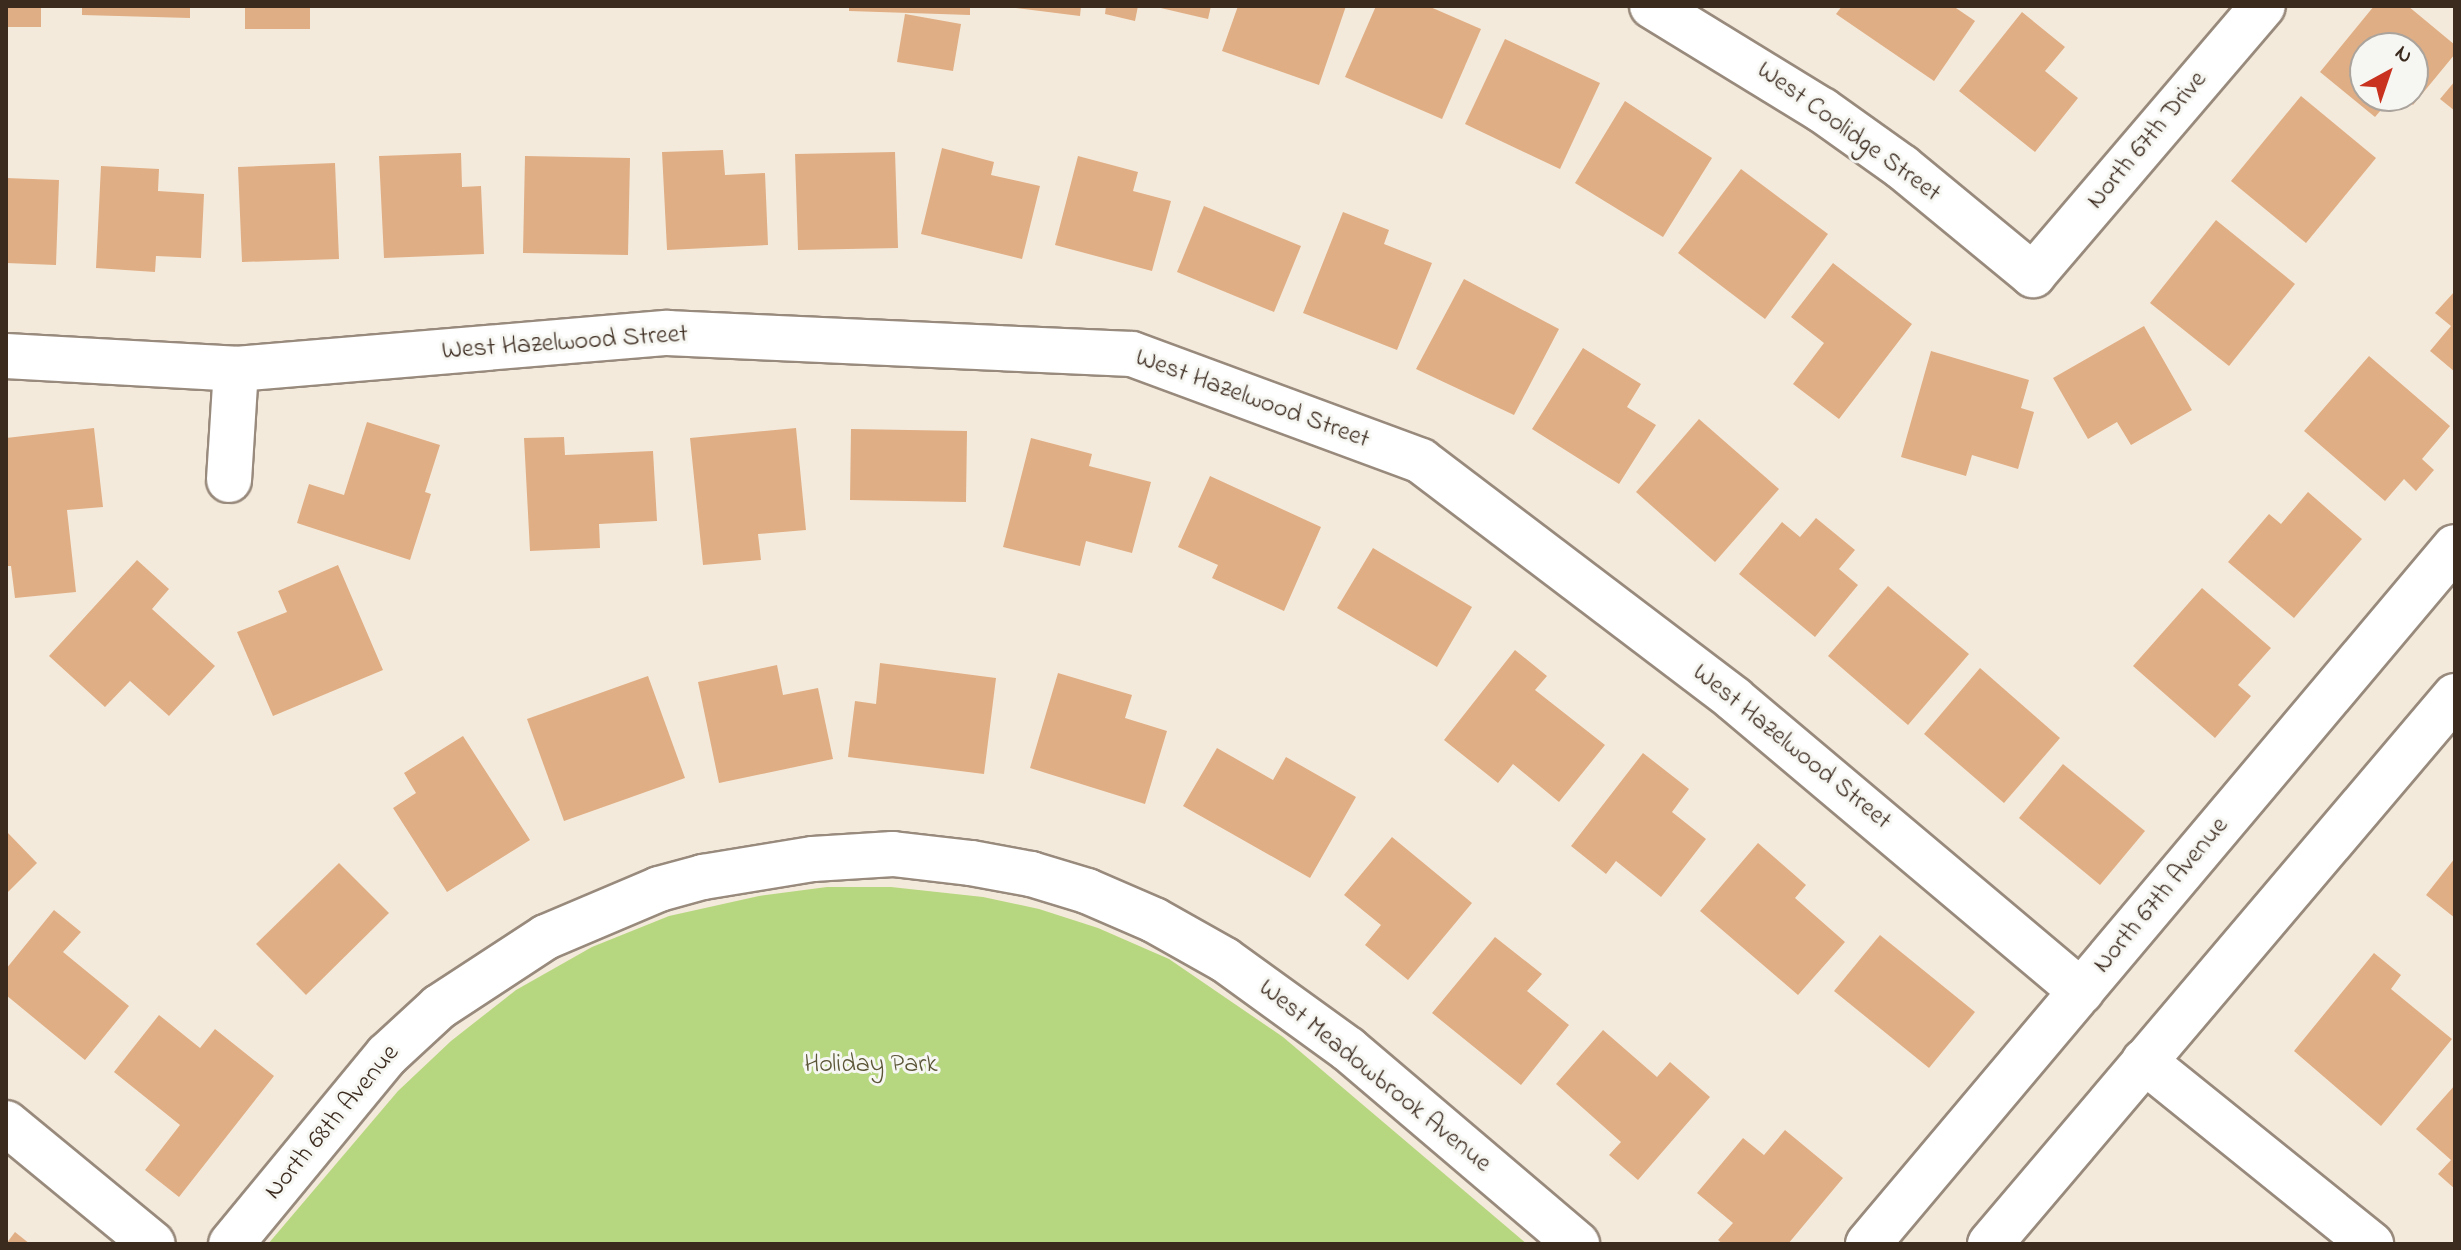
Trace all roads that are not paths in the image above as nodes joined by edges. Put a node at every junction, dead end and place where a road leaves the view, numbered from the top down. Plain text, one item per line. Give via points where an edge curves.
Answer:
1 (1652, 6) edge
2 (2263, 6) edge
3 (2033, 275) joint
4 (6, 356) edge
5 (236, 369) junction
6 (229, 480) dead end
7 (2455, 547) edge
8 (2455, 696) edge
9 (2081, 991) junction
10 (439, 1007) joint
11 (2144, 1061) junction
12 (6, 1123) edge
13 (153, 1244) edge
14 (231, 1244) edge
15 (1577, 1244) edge
16 (1868, 1244) edge
17 (1990, 1244) edge
18 (2371, 1244) edge

1 - 3 street, West Coolidge Street via 1822,110 1902,167
2 - 3 street, North 67th Drive
4 - 5 street, West Hazelwood Street
5 - 6 street
5 - 9 street, West Hazelwood Street via 667,333 1132,354 1421,461 1734,699
7 - 9 street, North 67th Avenue
8 - 11 street
9 - 16 street, North 67th Avenue
10 - 14 street, North 68th Avenue via 387,1055
10 - 15 street, West Meadowbrook Avenue via 546,937 659,889 703,877 813,859 893,854 1031,874 1154,920 1275,993
11 - 17 street
11 - 18 street
12 - 13 street

